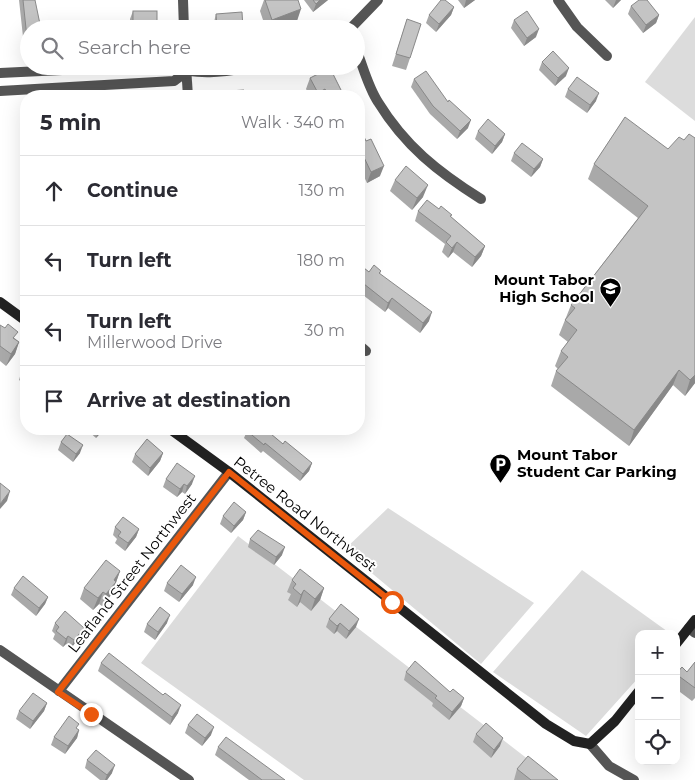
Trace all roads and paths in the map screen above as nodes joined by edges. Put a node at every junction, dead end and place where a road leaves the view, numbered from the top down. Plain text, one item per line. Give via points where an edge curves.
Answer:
1 (183, 0) edge
2 (378, 0) edge
3 (558, 0) edge
4 (184, 20) edge
5 (359, 20) edge
6 (607, 56) dead end
7 (365, 71) edge
8 (20, 72) edge
9 (0, 73) edge
10 (180, 75) edge
11 (186, 75) edge
12 (188, 90) edge
13 (0, 91) edge
14 (481, 199) dead end
15 (0, 302) edge
16 (20, 317) edge
17 (178, 435) edge
18 (229, 472) junction
19 (693, 627) edge
20 (680, 640) edge
21 (0, 650) edge
22 (58, 692) junction
23 (635, 696) edge
24 (590, 744) junction
25 (624, 777) edge
26 (189, 780) edge
27 (634, 780) edge

1 - 4 street
2 - 5 street
3 - 6 street via 577,27
7 - 14 street via 377,101 407,143 445,176
8 - 9 street
10 - 13 street via 174,81
11 - 12 street
15 - 16 street
17 - 18 street, Petree Road Northwest
18 - 22 street, Leafland Street Northwest
18 - 24 street, Petree Road Northwest via 546,724 574,741
19 - 20 street
21 - 22 street
22 - 26 street
23 - 24 street via 615,721
24 - 25 street via 609,766
25 - 27 street

